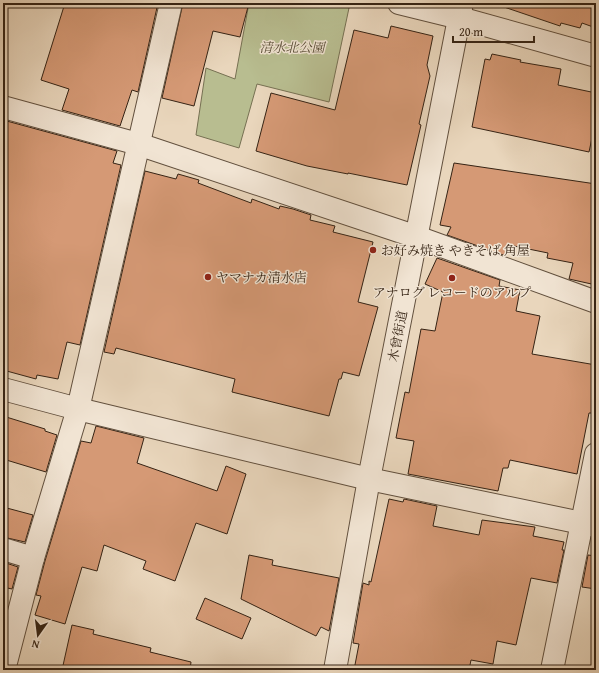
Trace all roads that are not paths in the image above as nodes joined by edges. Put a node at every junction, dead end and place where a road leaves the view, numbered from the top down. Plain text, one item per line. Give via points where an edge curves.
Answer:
1 (171, 3) edge
2 (398, 3) edge
3 (461, 11) edge
4 (596, 56) edge
5 (3, 107) edge
6 (138, 144) junction
7 (417, 236) junction
8 (596, 302) edge
9 (3, 389) edge
10 (78, 409) junction
11 (596, 454) edge
12 (369, 479) junction
13 (589, 524) edge
14 (3, 549) edge
15 (33, 558) junction
16 (4, 670) edge
17 (335, 670) edge
18 (552, 670) edge

1 - 6 street
2 - 3 street
3 - 4 street
3 - 7 street, 木曾街道
5 - 6 street
6 - 7 street
6 - 10 street
7 - 8 street
7 - 12 street, 木曾街道
9 - 10 street
10 - 12 street
10 - 15 street
11 - 13 street
12 - 13 street
12 - 17 street, 木曾街道
13 - 18 street
14 - 15 street
15 - 16 street

